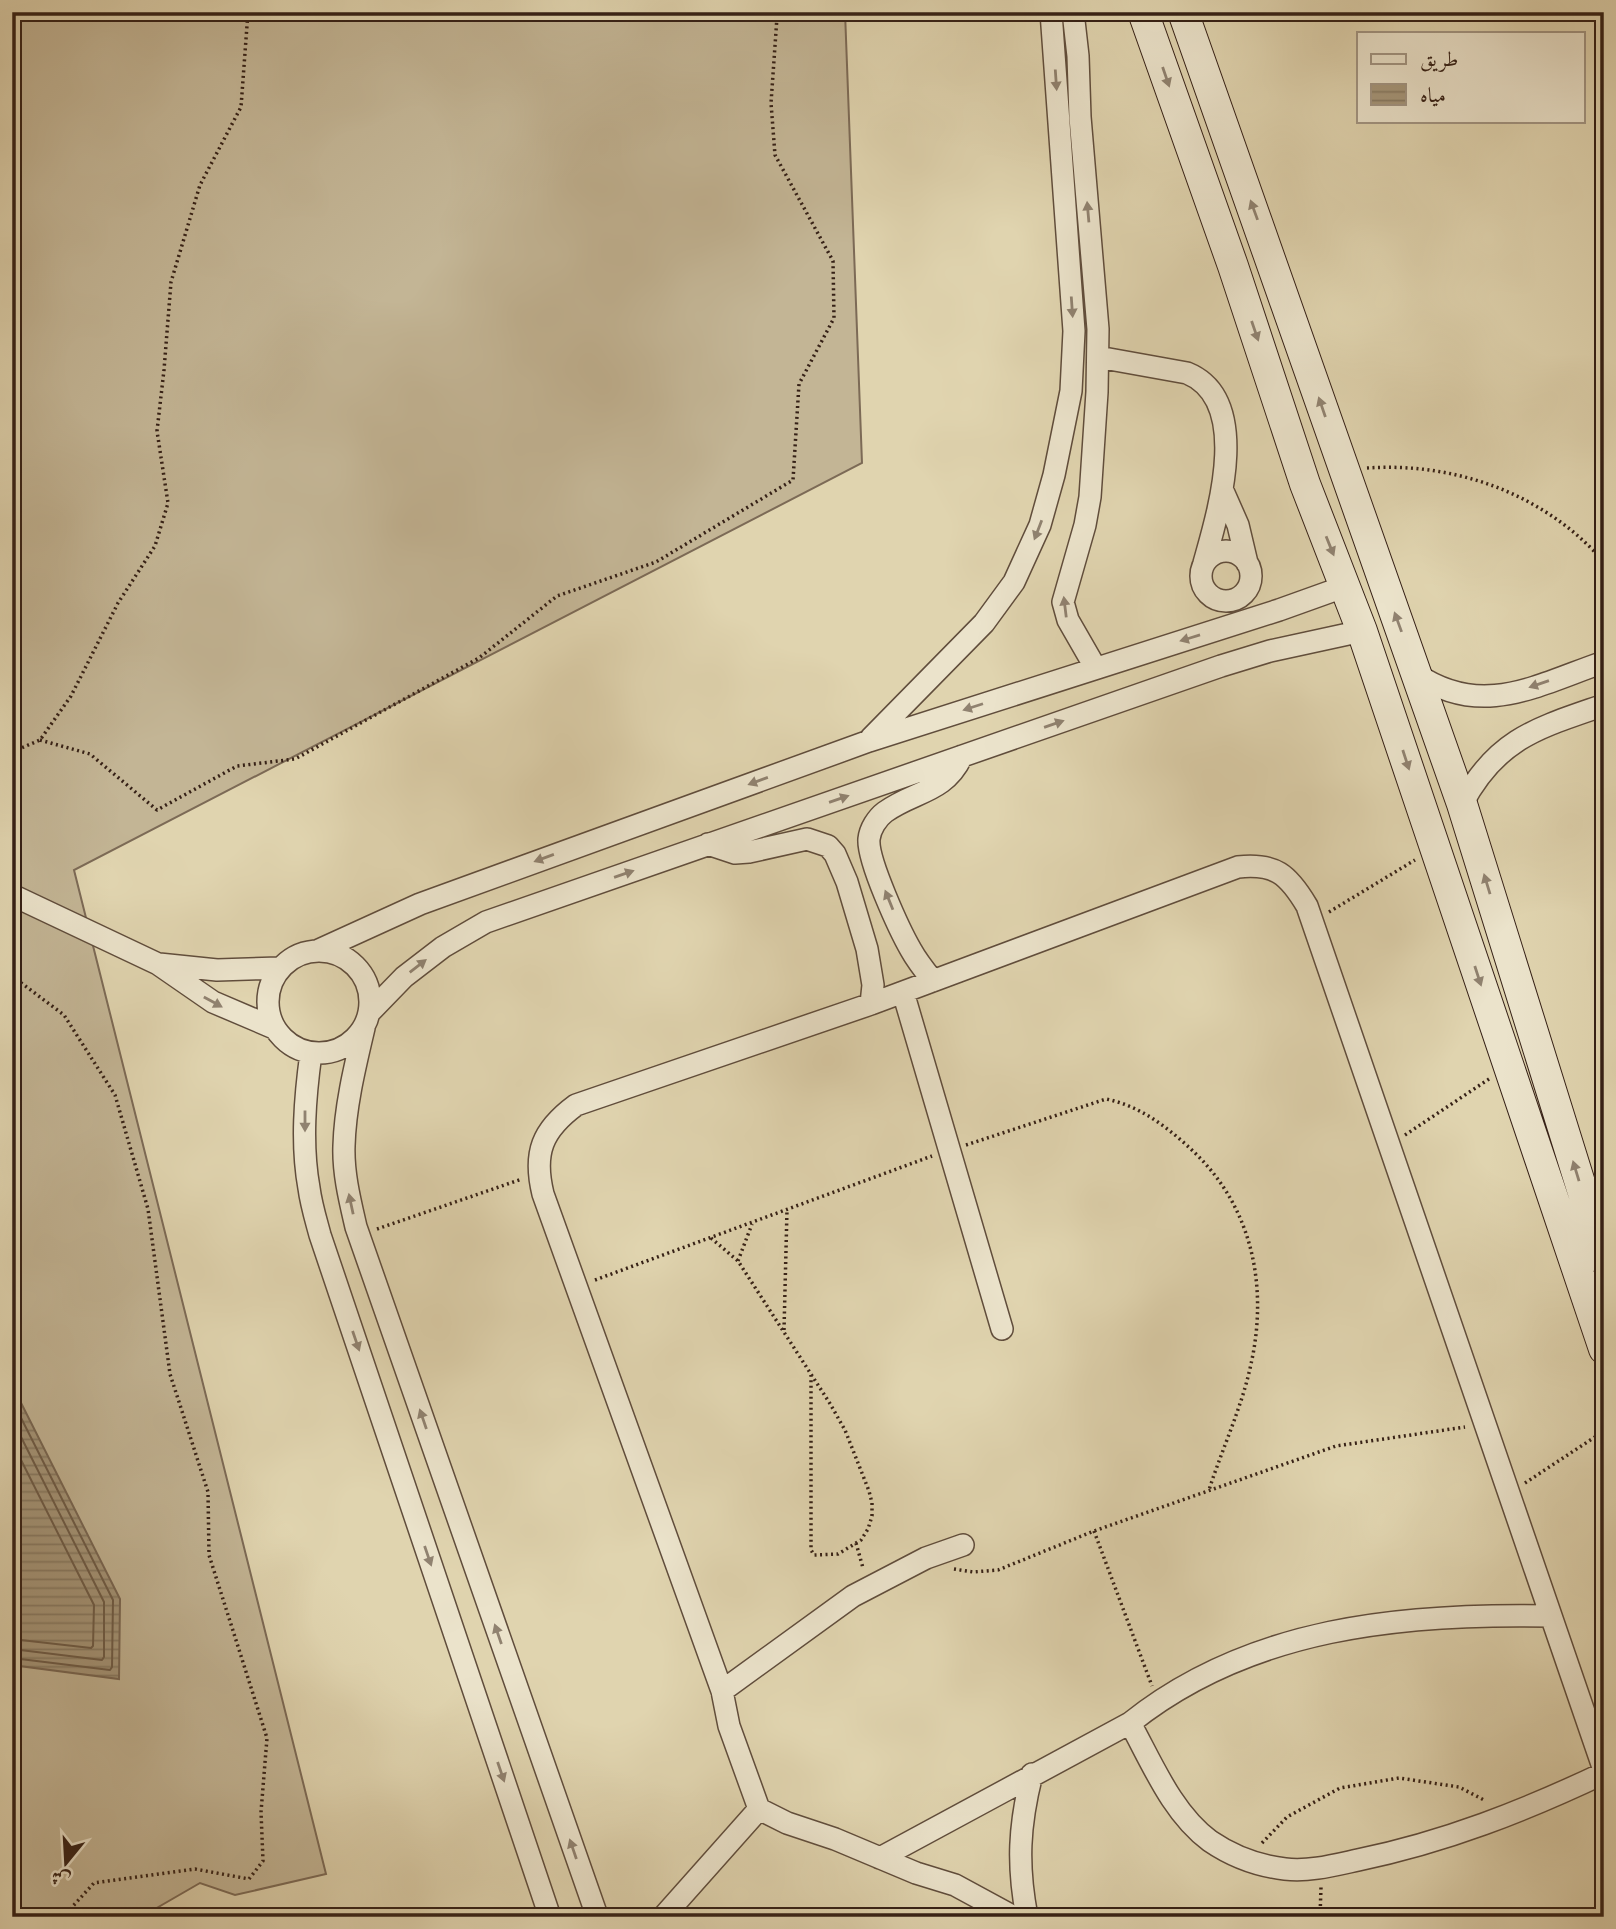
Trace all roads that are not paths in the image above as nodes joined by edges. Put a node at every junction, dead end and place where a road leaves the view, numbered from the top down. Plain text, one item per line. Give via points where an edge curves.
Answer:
1 (1051, 12) edge
2 (1073, 12) edge
3 (1143, 12) edge
4 (1183, 12) edge
5 (1098, 357) junction
6 (1071, 391) junction
7 (1097, 392) junction
8 (1344, 471) junction
9 (1305, 484) junction
10 (1223, 491) junction
11 (1204, 563) junction
12 (1247, 563) junction
13 (1346, 586) junction
14 (1279, 610) junction
15 (1227, 626) junction
16 (1362, 631) junction
17 (1287, 647) junction
18 (1245, 659) junction
19 (1604, 662) edge
20 (1095, 667) junction
21 (1416, 674) junction
22 (1604, 705) edge
23 (869, 741) junction
24 (961, 756) junction
25 (1462, 804) junction
26 (708, 844) junction
27 (876, 868) junction
28 (847, 882) junction
29 (12, 895) edge
30 (902, 934) junction
31 (867, 949) junction
32 (319, 950) junction
33 (158, 964) junction
34 (279, 968) junction
35 (933, 981) junction
36 (903, 992) junction
37 (871, 1004) junction
38 (367, 1021) junction
39 (274, 1028) junction
40 (311, 1053) junction
41 (1604, 1260) edge
42 (1591, 1271) edge
43 (1002, 1329) dead end
44 (1604, 1349) edge
45 (963, 1545) dead end
46 (1551, 1616) junction
47 (722, 1692) junction
48 (1130, 1723) junction
49 (1604, 1772) edge
50 (1032, 1774) junction
51 (759, 1809) junction
52 (880, 1858) junction
53 (592, 1916) edge
54 (550, 1917) edge
55 (663, 1917) edge
56 (1014, 1917) edge
57 (1027, 1917) edge

1 -> 6 street via 1074,331
5 -> 2 street
3 -> 9 street
8 -> 4 street
5 - 7 street
5 - 10 street via 1187,373 1209,388 1221,413
6 - 7 street
6 -> 23 street via 1040,525 1014,582 984,623
20 -> 7 street via 1063,602 1090,498
8 - 9 street
21 -> 8 street
9 -> 13 street
10 - 11 street
10 - 12 street
11 - 12 street via 1213,554 1226,551
11 - 12 street via 1202,584 1207,593 1226,601 1245,593 1250,584
13 - 14 street
13 - 16 street
14 - 15 street
14 - 17 street via 1270,623 1271,631
15 - 18 street
15 -> 20 street
16 - 17 street
16 -> 42 street
17 - 18 street
24 -> 18 street
19 -> 21 street via 1497,697 1456,694
20 -> 23 street
21 - 25 street
22 - 25 street via 1541,727 1509,745 1482,771
23 -> 32 street via 420,904
26 -> 24 street
24 - 27 street via 943,782 895,806 878,820 869,840
41 -> 25 street
26 - 28 street via 742,853 796,840 818,841 835,854
38 -> 26 street via 413,970 486,922
27 - 28 street via 865,882
30 -> 27 street
28 - 31 street
29 - 33 street
30 - 31 street via 881,933
30 - 35 street
31 - 37 street
32 - 34 street via 297,955
32 - 38 street via 341,956 360,970 369,991
33 - 34 street via 217,970
33 -> 39 street via 213,1002
34 - 39 street via 269,987 267,1009
35 - 36 street
35 - 46 street via 1238,867 1259,865 1277,871 1295,886 1307,906
36 - 37 street
36 - 43 street
37 - 47 street via 576,1105 559,1117 539,1153 538,1174 576,1287
38 - 40 street via 341,1049
53 -> 38 street via 359,1235 344,1146
39 - 40 street via 290,1045
40 -> 54 street via 305,1146 308,1187 320,1235
42 - 44 street
45 - 47 street via 853,1596
46 - 48 street via 1435,1618 1308,1636 1188,1682
46 - 49 street
47 - 51 street via 729,1726
48 - 49 street via 1181,1812 1210,1841 1246,1860 1286,1869 1323,1868 1472,1830
48 - 50 street
50 - 52 street
50 - 57 street via 1019,1849
51 - 52 street
51 - 55 street
52 - 56 street via 955,1885

